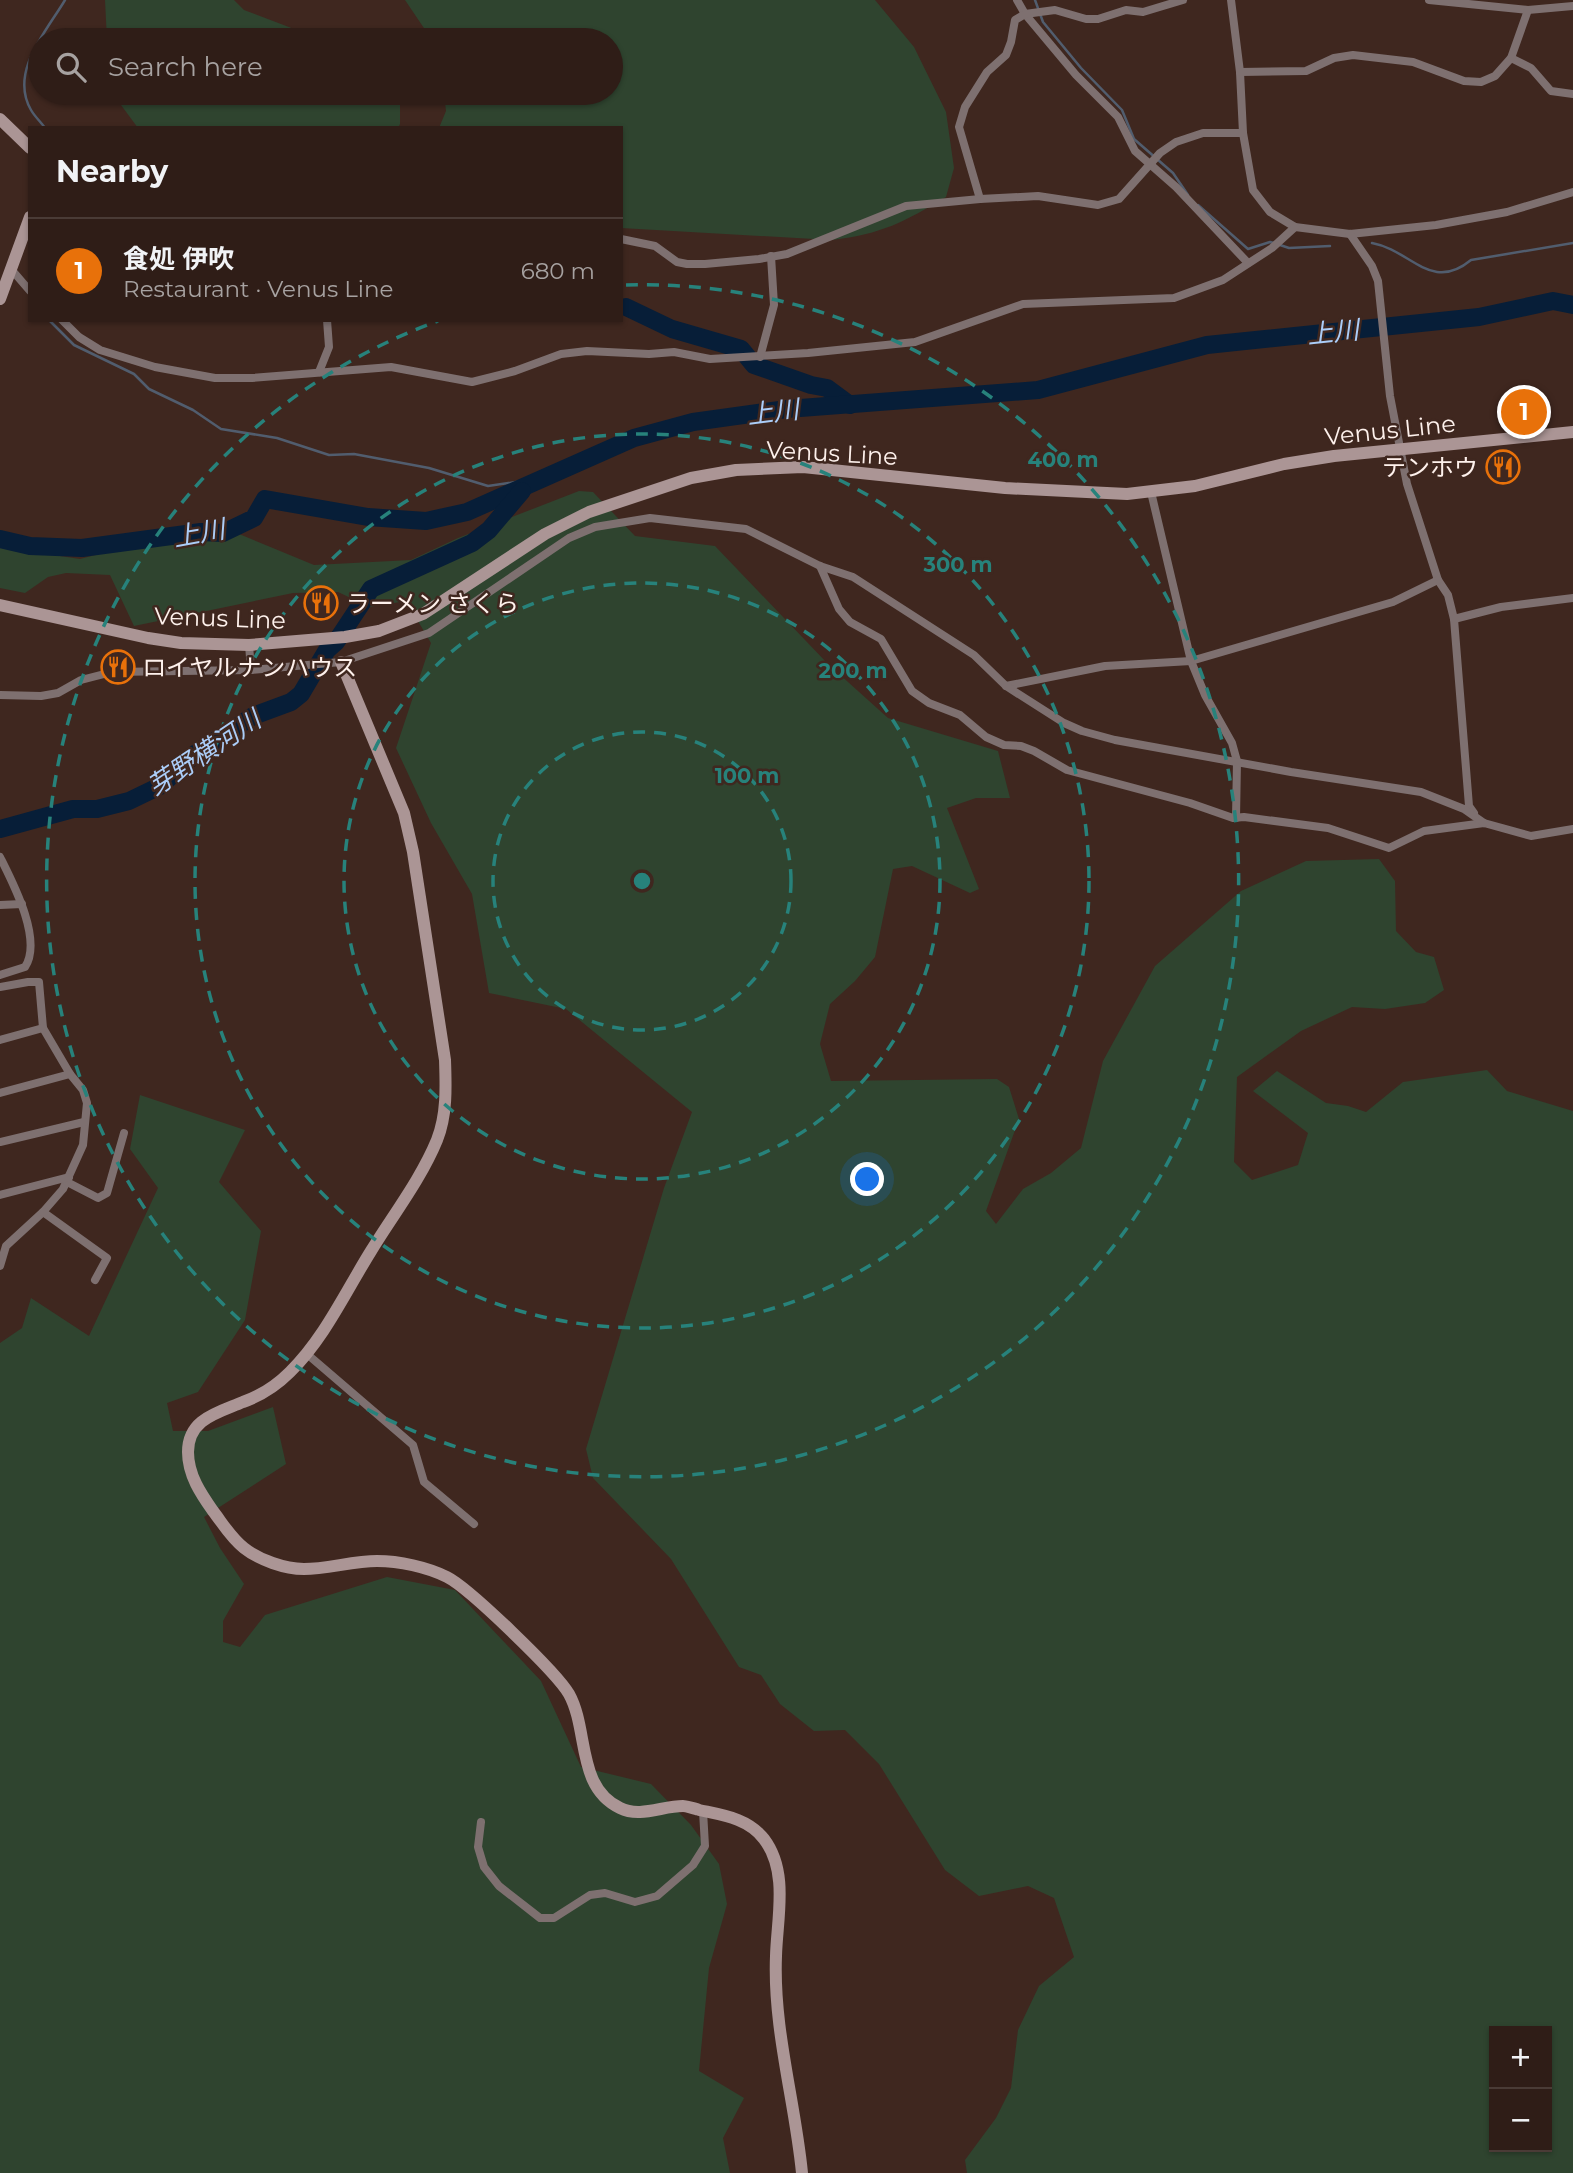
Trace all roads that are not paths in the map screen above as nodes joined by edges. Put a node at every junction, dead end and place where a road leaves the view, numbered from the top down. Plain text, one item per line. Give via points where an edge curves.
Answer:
1 (1017, 0) edge
2 (1183, 0) edge
3 (1231, 0) edge
4 (1429, 0) edge
5 (1573, 6) edge
6 (1528, 10) junction
7 (1029, 13) junction
8 (1511, 58) junction
9 (1240, 72) junction
10 (1573, 94) edge
11 (0, 119) edge
12 (1243, 133) junction
13 (28, 146) edge
14 (1151, 165) junction
15 (1573, 192) edge
16 (980, 199) junction
17 (28, 222) edge
18 (1295, 227) junction
19 (1350, 234) junction
20 (623, 239) edge
21 (771, 256) junction
22 (1248, 263) junction
23 (11, 269) junction
24 (28, 289) edge
25 (0, 299) edge
26 (64, 322) edge
27 (327, 322) edge
28 (757, 357) junction
29 (319, 372) junction
30 (1573, 432) edge
31 (1401, 449) junction
32 (1150, 492) junction
33 (820, 566) junction
34 (1438, 580) junction
35 (1573, 598) edge
36 (0, 605) edge
37 (1454, 619) junction
38 (396, 626) junction
39 (399, 642) junction
40 (249, 645) junction
41 (1191, 661) junction
42 (339, 662) junction
43 (251, 670) junction
44 (1006, 686) junction
45 (0, 695) edge
46 (1237, 761) junction
47 (1236, 818) junction
48 (1484, 823) junction
49 (1573, 830) edge
50 (0, 856) edge
51 (22, 904) junction
52 (0, 905) edge
53 (0, 975) edge
54 (0, 987) edge
55 (43, 1028) junction
56 (0, 1040) edge
57 (70, 1074) junction
58 (0, 1093) edge
59 (84, 1122) junction
60 (124, 1133) dead end
61 (0, 1142) edge
62 (68, 1180) junction
63 (0, 1195) edge
64 (43, 1212) junction
65 (3, 1246) edge
66 (0, 1266) edge
67 (95, 1280) dead end
68 (307, 1354) junction
69 (474, 1524) dead end
70 (703, 1811) junction
71 (481, 1822) dead end
72 (802, 2173) edge

1 - 7 street
2 - 7 street via 1098,19 1055,10
3 - 9 street
4 - 6 street
5 - 6 street
6 - 8 street
7 - 14 street via 1076,75 1118,117 1135,151
7 - 16 street via 1016,20 1006,55 987,72 965,107 959,127
8 - 9 street via 1495,76 1481,82 1464,81 1413,62 1353,55 1306,71
8 - 10 street via 1531,68 1551,91
9 - 12 street
11 - 13 street
12 - 14 street via 1190,136 1160,153
12 - 18 street via 1253,190 1270,212
14 - 16 street via 1119,199 1098,205 1038,196
14 - 22 street
15 - 19 street via 1495,214
16 - 21 street via 906,206 803,249
17 - 23 street
18 - 19 street
18 - 22 street
19 - 31 street via 1378,281
20 - 21 street via 655,246 687,264
21 - 28 street via 774,305
22 - 28 street via 1223,280 1174,298 1023,304 915,342
23 - 24 street
23 - 25 street
26 - 29 street via 100,350 155,367 215,378
27 - 29 street via 329,347
28 - 29 street via 710,359 674,352 587,351 561,354 472,382 391,367
30 - 31 street, Venus Line
31 - 32 street, Venus Line via 1284,464
31 - 34 street via 1407,484
32 - 38 street, Venus Line via 1005,488 803,467 736,470 691,478 589,512
32 - 41 street
33 - 39 street via 746,529 650,517 595,527 569,538 429,633
33 - 44 street via 853,577 895,603 974,655
33 - 47 street via 839,609 850,622 881,639 912,691 929,703 960,715 986,737 1034,751 1067,770
34 - 37 street via 1448,594
34 - 41 street via 1393,602
35 - 37 street via 1501,607
36 - 40 street, Venus Line via 148,638
37 - 48 street via 1469,806
38 - 39 street
38 - 40 street, Venus Line
39 - 42 street
40 - 43 street
41 - 44 street via 1105,666
41 - 46 street via 1233,743
42 - 43 street
42 - 68 street via 404,813 446,1089 438,1138
43 - 45 street via 112,672 81,680 58,693
44 - 46 street via 1082,731
46 - 47 street
46 - 48 street via 1421,792 1464,809
47 - 48 street via 1328,828 1389,848 1424,831
48 - 49 street via 1531,836
50 - 51 street
51 - 52 street
51 - 53 street via 30,959 25,967
54 - 55 street via 39,982
55 - 56 street
55 - 57 street
57 - 58 street
57 - 59 street via 87,1103
59 - 61 street
59 - 62 street via 83,1145
60 - 62 street via 107,1193 98,1198
62 - 63 street
62 - 64 street
64 - 65 street
64 - 67 street via 107,1258
65 - 66 street
68 - 69 street via 413,1445 424,1482
68 - 70 street via 274,1385 220,1409 193,1430 188,1451 192,1474 231,1536 248,1552 276,1564 305,1569 377,1561 449,1578 566,1688 575,1706 593,1783 607,1800 634,1812 684,1806
70 - 71 street via 705,1846 693,1865 657,1896 635,1902 605,1893 590,1895 554,1918 540,1918 484,1867 478,1847
70 - 72 street via 729,1816 755,1829 766,1841 778,1869 778,2005

